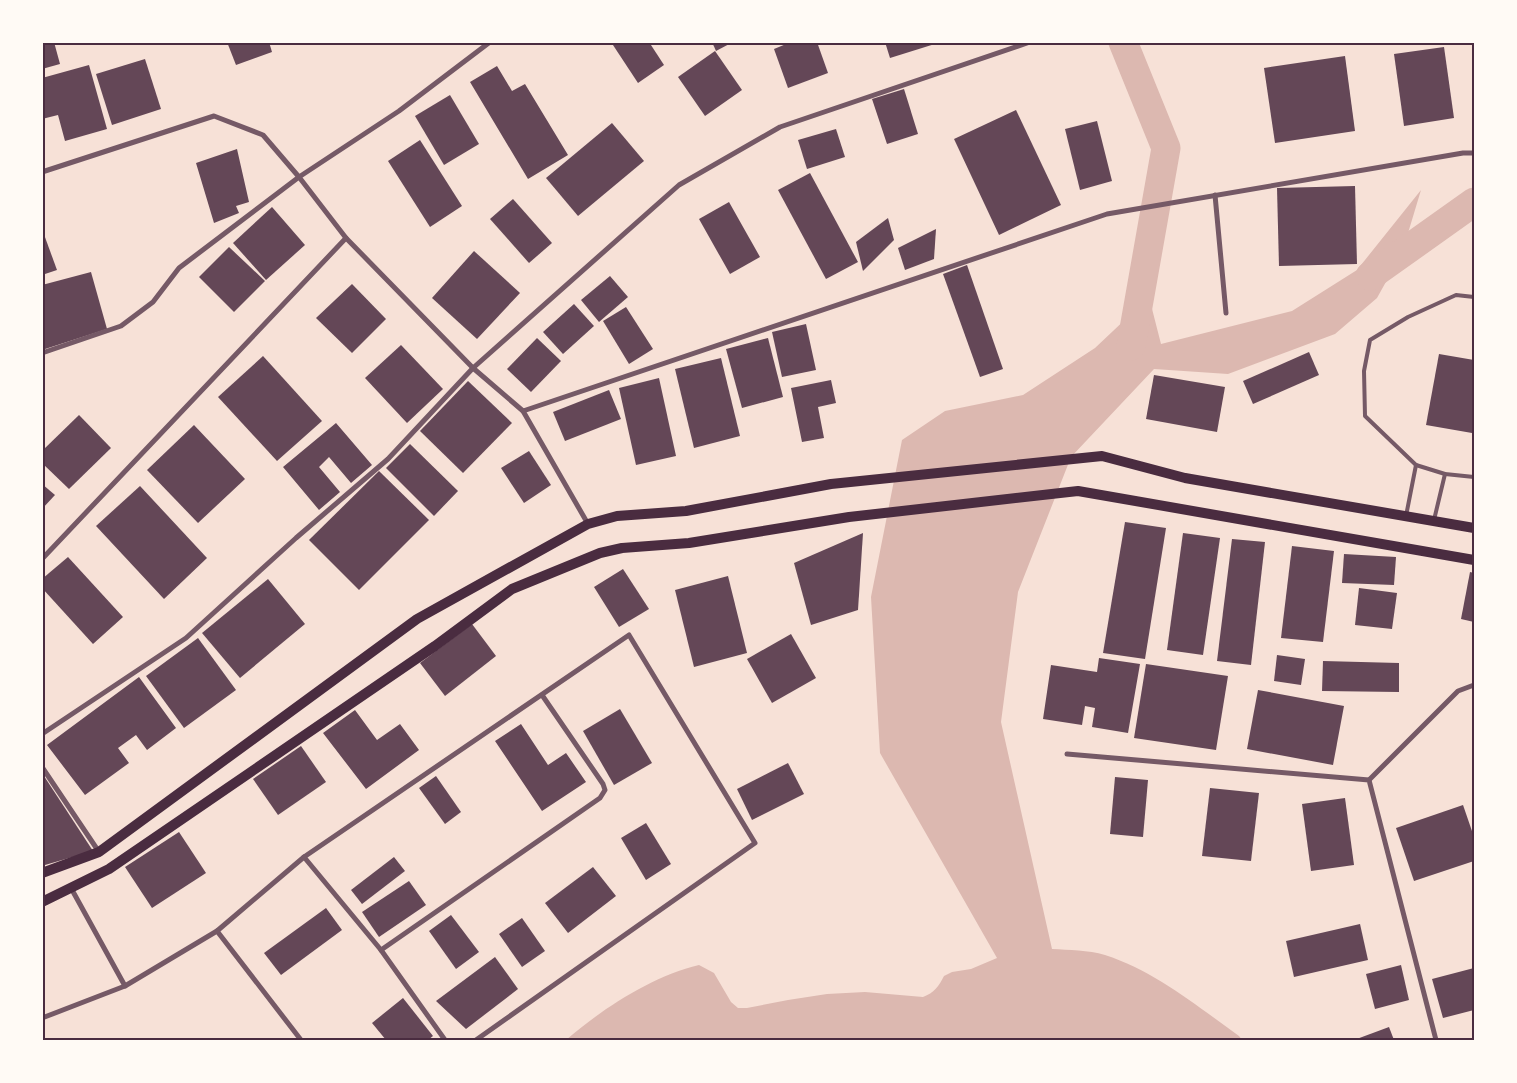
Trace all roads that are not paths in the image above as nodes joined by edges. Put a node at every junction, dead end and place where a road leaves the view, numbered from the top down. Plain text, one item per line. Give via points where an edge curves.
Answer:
1 (490, 42) edge
2 (1030, 42) edge
3 (1474, 153) edge
4 (42, 172) edge
5 (299, 177) junction
6 (1215, 196) junction
7 (346, 238) junction
8 (1474, 297) edge
9 (1226, 313) dead end
10 (42, 353) edge
11 (473, 368) junction
12 (522, 411) junction
13 (1416, 465) junction
14 (1445, 474) junction
15 (1474, 477) edge
16 (1406, 516) junction
17 (1434, 521) junction
18 (588, 524) junction
19 (1474, 528) edge
20 (42, 559) edge
21 (1474, 560) edge
22 (1474, 685) edge
23 (542, 695) junction
24 (42, 734) edge
25 (1067, 754) dead end
26 (42, 767) edge
27 (1369, 780) junction
28 (99, 852) junction
29 (304, 856) junction
30 (42, 873) edge
31 (71, 888) junction
32 (42, 902) edge
33 (217, 931) junction
34 (381, 950) junction
35 (125, 986) junction
36 (42, 1018) edge
37 (301, 1040) edge
38 (445, 1040) edge
39 (476, 1040) edge
40 (1436, 1040) edge

1 - 5 street via 399,110
2 - 11 street via 780,127 679,185
3 - 6 street
4 - 5 street via 214,116 263,135
5 - 7 street
5 - 10 street via 179,268 153,302 121,326
6 - 9 street
6 - 12 street via 1107,214
7 - 11 street
7 - 20 street
8 - 13 lane via 1456,294 1370,340 1364,371 1365,416
11 - 12 street
11 - 24 street via 388,459 186,638
12 - 18 street
13 - 14 lane
13 - 16 lane
14 - 15 lane
14 - 17 lane
16 - 17 main road
16 - 18 main road via 1185,478 1102,456 831,484 686,511 617,516
17 - 19 main road
18 - 28 main road via 418,619
21 - 31 main road via 1078,491 849,517 689,542 622,548 512,589 435,646 110,870
22 - 27 street via 1458,691
23 - 29 street
23 - 34 street via 603,784 605,790 600,798
23 - 39 street via 629,635 755,843
25 - 27 street
26 - 28 street
27 - 40 street
28 - 30 main road
29 - 33 street
29 - 34 street
31 - 32 main road
31 - 35 street
33 - 35 street
33 - 37 street
34 - 38 street
35 - 36 street

